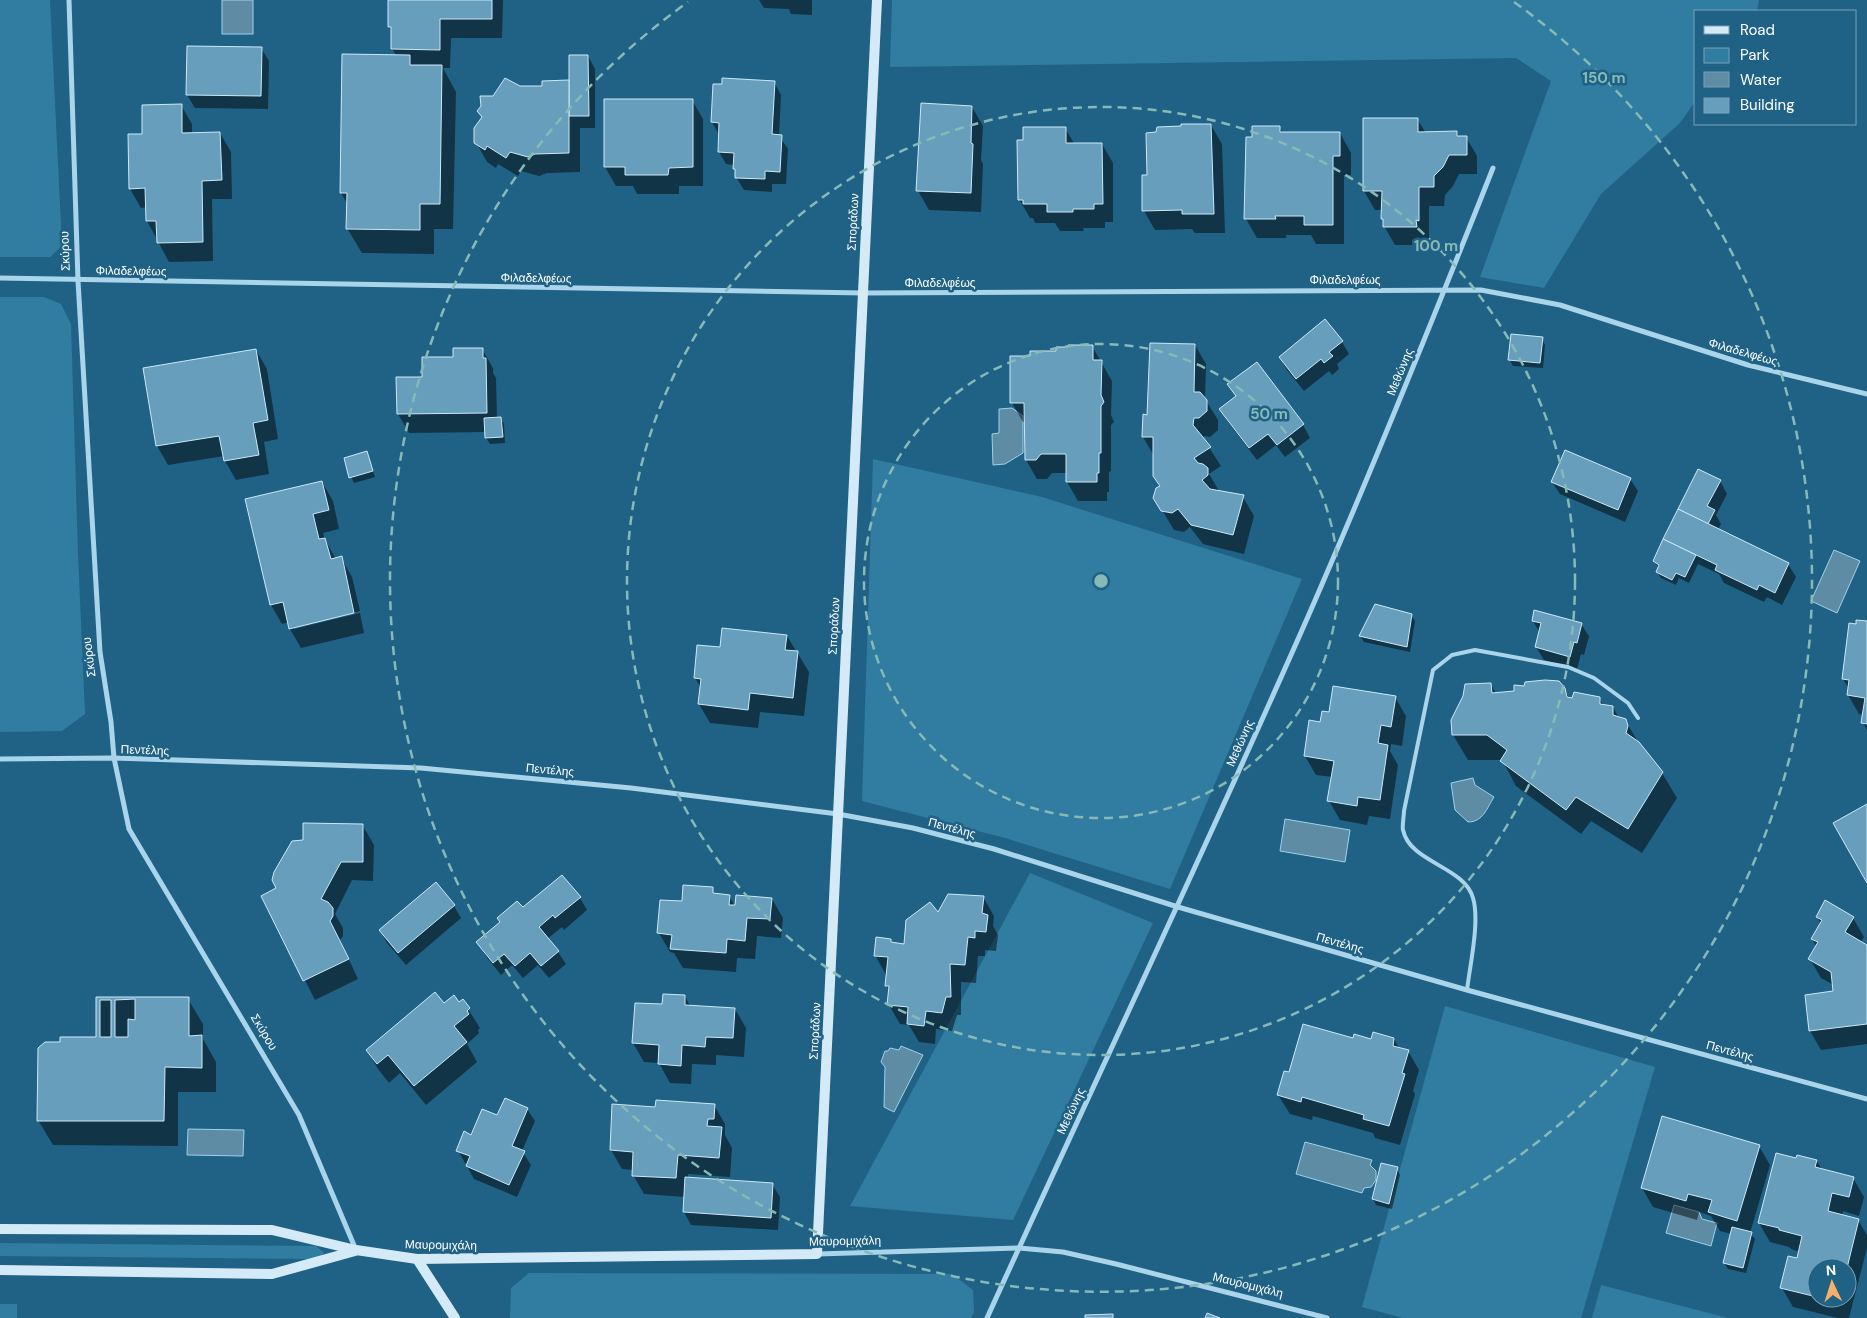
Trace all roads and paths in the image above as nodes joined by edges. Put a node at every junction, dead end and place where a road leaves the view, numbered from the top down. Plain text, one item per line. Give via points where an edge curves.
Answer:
1 (69, 0) edge
2 (877, 0) edge
3 (1493, 168) dead end
4 (0, 278) edge
5 (78, 280) junction
6 (1445, 290) junction
7 (863, 293) junction
8 (1867, 394) edge
9 (1638, 718) dead end
10 (114, 758) junction
11 (0, 759) edge
12 (838, 814) junction
13 (1178, 906) junction
14 (1467, 990) junction
15 (1867, 1099) edge
16 (0, 1229) edge
17 (1019, 1248) junction
18 (356, 1250) junction
19 (817, 1254) junction
20 (417, 1259) junction
21 (0, 1270) edge
22 (455, 1318) edge
23 (987, 1318) edge
24 (1327, 1318) edge

1 - 5 street, Σκύρου
2 - 7 street, Σποράδων
3 - 6 street, Μεθώνης
4 - 5 street, Φιλαδελφέως
5 - 7 street, Φιλαδελφέως
5 - 10 street, Σκύρου via 100,652
6 - 7 street, Φιλαδελφέως
6 - 8 street, Φιλαδελφέως via 1481,290 1560,305 1748,365
6 - 13 street, Μεθώνης via 1314,603
7 - 12 street, Σποράδων
9 - 14 lane via 1628,703 1594,678 1568,667 1475,650 1452,655 1432,670 1403,830 1408,844 1464,882 1473,897 1476,915
10 - 11 street, Πεντέλης
10 - 12 street, Πεντέλης via 421,768 631,788
10 - 18 street, Σκύρου via 128,829 299,1115
12 - 13 street, Πεντέλης via 913,828 994,849
12 - 19 street, Σποράδων
13 - 14 street, Πεντέλης
13 - 17 street, Μεθώνης
14 - 15 street, Πεντέλης
16 - 18 street, Μαυρομιχάλη via 272,1230
17 - 19 street, Μαυρομιχάλη
17 - 23 street, Μεθώνης
17 - 24 street, Μαυρομιχάλη via 1063,1252 1116,1264
18 - 20 street, Μαυρομιχάλη
18 - 21 street, Μαυρομιχάλη via 272,1274
19 - 20 street, Μαυρομιχάλη
20 - 22 street

